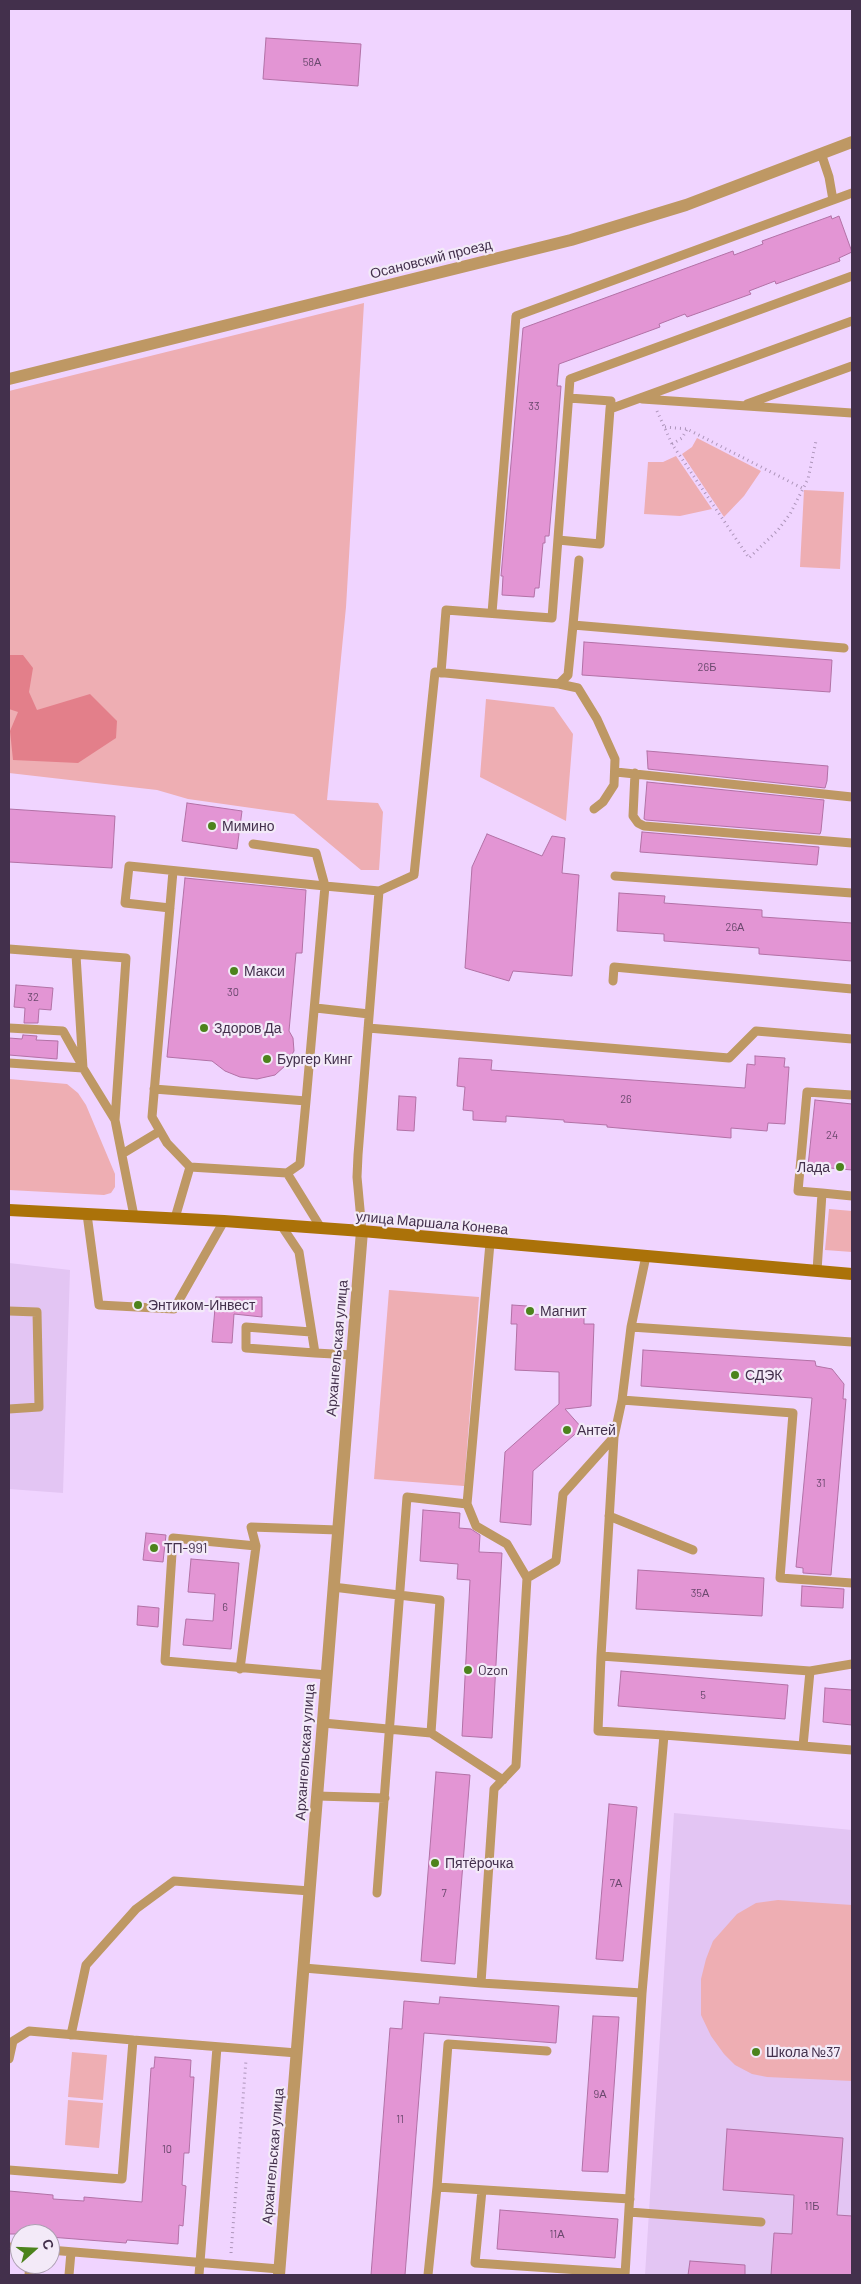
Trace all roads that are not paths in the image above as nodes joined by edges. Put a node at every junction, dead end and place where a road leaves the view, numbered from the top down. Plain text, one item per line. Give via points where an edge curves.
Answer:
1 (852, 142) edge
2 (821, 153) junction
3 (852, 193) edge
4 (833, 200) junction
5 (852, 276) edge
6 (852, 321) edge
7 (852, 366) edge
8 (9, 379) edge
9 (569, 398) junction
10 (639, 398) junction
11 (743, 406) junction
12 (610, 409) junction
13 (852, 413) edge
14 (558, 540) junction
15 (579, 560) dead end
16 (492, 613) junction
17 (573, 625) junction
18 (844, 648) dead end
19 (440, 673) junction
20 (559, 684) junction
21 (616, 772) junction
22 (635, 773) junction
23 (852, 797) edge
24 (594, 809) dead end
25 (852, 843) edge
26 (253, 844) dead end
27 (173, 871) junction
28 (615, 876) dead end
29 (325, 886) junction
30 (379, 891) junction
31 (852, 893) edge
32 (170, 908) junction
33 (9, 949) edge
34 (76, 955) junction
35 (613, 981) dead end
36 (852, 989) edge
37 (316, 1008) junction
38 (369, 1014) junction
39 (9, 1028) edge
40 (368, 1028) junction
41 (852, 1039) edge
42 (9, 1063) edge
43 (83, 1068) junction
44 (154, 1089) junction
45 (852, 1096) edge
46 (306, 1101) junction
47 (115, 1120) junction
48 (160, 1131) junction
49 (122, 1154) junction
50 (190, 1167) junction
51 (287, 1173) junction
52 (822, 1193) junction
53 (852, 1196) edge
54 (9, 1210) edge
55 (87, 1214) junction
56 (134, 1216) junction
57 (175, 1218) junction
58 (224, 1221) junction
59 (281, 1225) junction
60 (320, 1228) junction
61 (362, 1231) junction
62 (490, 1243) junction
63 (646, 1256) junction
64 (817, 1270) junction
65 (852, 1274) edge
66 (9, 1311) edge
67 (632, 1326) junction
68 (311, 1332) junction
69 (852, 1342) edge
70 (315, 1353) junction
71 (352, 1355) junction
72 (622, 1400) junction
73 (9, 1409) edge
74 (614, 1437) junction
75 (467, 1504) junction
76 (609, 1516) junction
77 (338, 1530) junction
78 (256, 1546) junction
79 (693, 1550) dead end
80 (528, 1578) junction
81 (852, 1583) edge
82 (333, 1587) junction
83 (400, 1595) junction
84 (601, 1656) junction
85 (852, 1664) edge
86 (240, 1669) junction
87 (810, 1671) junction
88 (327, 1675) junction
89 (323, 1723) junction
90 (390, 1729) junction
91 (431, 1733) junction
92 (664, 1735) junction
93 (803, 1746) junction
94 (852, 1750) edge
95 (503, 1780) junction
96 (317, 1796) junction
97 (385, 1798) junction
98 (310, 1891) junction
99 (377, 1893) dead end
100 (304, 1968) junction
101 (480, 1983) junction
102 (642, 1993) junction
103 (72, 2035) junction
104 (133, 2040) junction
105 (217, 2047) junction
106 (547, 2051) dead end
107 (297, 2053) junction
108 (9, 2059) edge
109 (9, 2170) edge
110 (437, 2187) junction
111 (482, 2190) junction
112 (630, 2198) junction
113 (630, 2212) junction
114 (761, 2222) dead end
115 (60, 2251) edge
116 (71, 2252) junction
117 (200, 2262) junction
118 (279, 2272) edge
119 (625, 2274) edge
120 (69, 2275) edge
121 (199, 2275) edge
122 (428, 2275) edge

1 - 2 street, Осановский проезд
2 - 4 lane
2 - 8 street, Осановский проезд via 686,205 571,240
3 - 4 lane
4 - 16 lane via 516,316
5 - 9 lane via 570,379
6 - 10 lane
7 - 11 lane
9 - 12 lane via 611,401
9 - 14 lane
10 - 11 lane
10 - 12 lane
11 - 13 lane
12 - 14 lane via 600,544
14 - 16 lane via 552,618
15 - 17 lane
16 - 19 lane via 446,610
17 - 18 lane
17 - 20 lane via 568,675
19 - 20 lane
19 - 30 lane via 435,672 414,875
20 - 21 lane via 578,688 612,747
21 - 22 lane
21 - 24 lane via 609,795
22 - 23 lane
22 - 25 lane via 633,816 644,826
26 - 29 lane via 316,853
27 - 29 lane
27 - 32 lane
27 - 32 lane via 129,866 125,903
28 - 31 lane
29 - 30 lane
29 - 37 lane
30 - 38 lane
32 - 44 lane
33 - 34 lane
34 - 43 lane
34 - 47 lane via 126,958
35 - 36 lane via 614,967
37 - 38 lane
37 - 46 lane
38 - 40 lane
39 - 43 lane via 63,1031
40 - 41 lane via 728,1058 756,1031
40 - 61 lane via 357,1177
42 - 43 lane
43 - 47 lane
44 - 46 lane
44 - 48 lane via 152,1117
45 - 52 lane via 807,1092 798,1192
46 - 51 lane via 300,1164
47 - 49 lane
48 - 49 lane
48 - 50 lane
49 - 56 lane
50 - 51 lane
50 - 57 lane
51 - 60 lane
52 - 53 lane
52 - 64 lane
54 - 55 main road, улица Маршала Конева
55 - 56 main road, улица Маршала Конева
55 - 58 lane via 98,1305 174,1309
56 - 57 main road, улица Маршала Конева
57 - 58 main road, улица Маршала Конева
58 - 59 main road, улица Маршала Конева
59 - 60 main road, улица Маршала Конева
59 - 68 lane via 299,1252
60 - 61 main road, улица Маршала Конева
61 - 62 main road, улица Маршала Конева
61 - 71 street, Архангельская улица
62 - 63 main road, улица Маршала Конева
62 - 75 lane
63 - 64 main road, улица Маршала Конева
63 - 67 lane
64 - 65 main road, улица Маршала Конева
66 - 73 lane via 37,1312 39,1407
67 - 69 lane
67 - 72 lane
68 - 70 lane
68 - 70 lane via 246,1327 246,1348
70 - 71 lane
71 - 77 street, Архангельская улица
72 - 74 lane
72 - 81 lane via 793,1413 780,1578
74 - 76 lane
74 - 80 lane via 562,1494 556,1561
75 - 80 lane via 476,1526 507,1544
75 - 83 lane via 407,1497
76 - 79 lane
76 - 84 lane
77 - 78 lane via 251,1527
77 - 82 street, Архангельская улица
78 - 86 lane
78 - 86 lane via 174,1538 165,1661
80 - 95 lane via 516,1766
82 - 83 lane
82 - 88 street, Архангельская улица
83 - 90 lane
83 - 91 lane via 440,1600
84 - 87 lane
84 - 92 lane via 598,1731
85 - 87 lane
86 - 88 lane
87 - 93 lane
88 - 89 street, Архангельская улица
89 - 90 lane
89 - 96 street, Архангельская улица
90 - 91 lane
90 - 97 lane
91 - 95 lane
92 - 93 lane
92 - 102 lane
93 - 94 lane
95 - 101 lane via 494,1789
96 - 97 lane
96 - 98 street, Архангельская улица
97 - 99 lane
98 - 100 street, Архангельская улица
98 - 103 lane via 174,1881 136,1908 86,1965
100 - 101 lane
100 - 107 street, Архангельская улица
101 - 102 lane
102 - 112 lane
103 - 104 lane
103 - 108 lane via 23,2033 13,2041
104 - 105 lane
104 - 109 lane via 122,2179
105 - 107 lane
105 - 117 lane
106 - 110 lane via 448,2044
107 - 118 street, Архангельская улица
110 - 111 lane
110 - 122 lane
111 - 112 lane
111 - 119 lane via 475,2263
112 - 113 lane
113 - 114 lane
113 - 119 lane
115 - 116 lane
116 - 117 lane
116 - 120 lane
117 - 118 lane
117 - 121 lane

